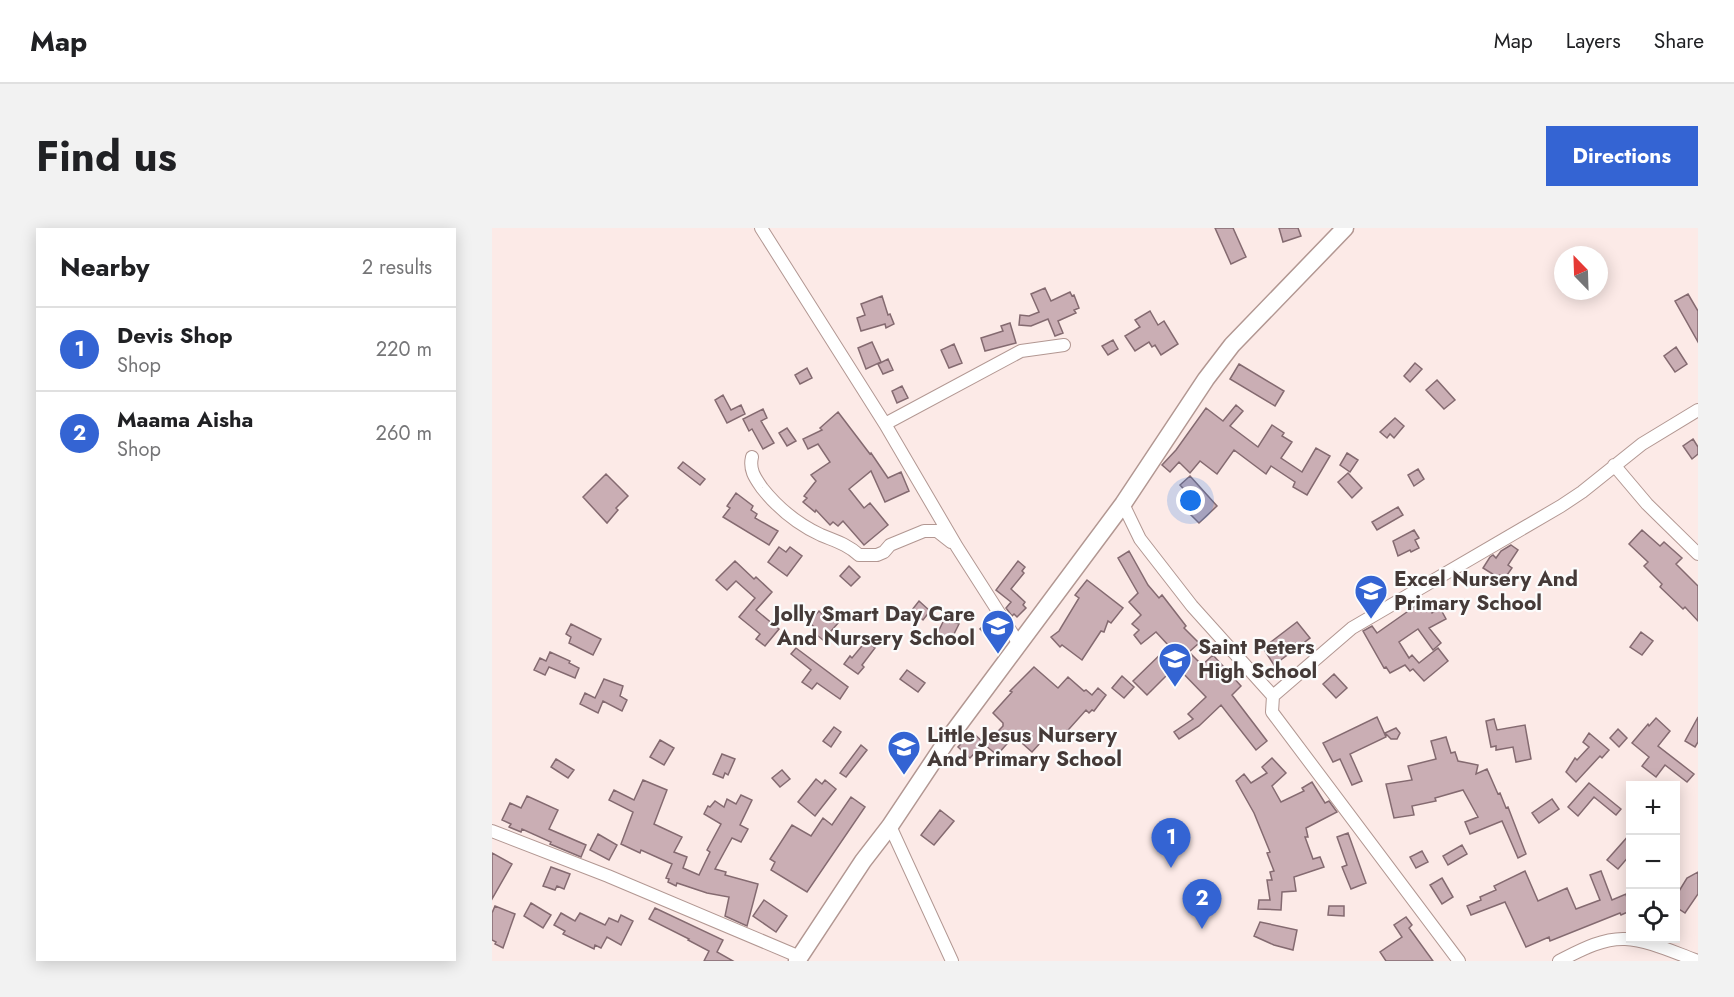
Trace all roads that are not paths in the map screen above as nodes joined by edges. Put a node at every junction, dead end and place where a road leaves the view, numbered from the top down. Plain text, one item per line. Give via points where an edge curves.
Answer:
1 (761, 228) edge
2 (1345, 228) edge
3 (1064, 345) dead end
4 (1698, 410) edge
5 (885, 424) junction
6 (752, 458) dead end
7 (1614, 465) junction
8 (1124, 504) junction
9 (957, 547) junction
10 (1698, 554) edge
11 (1019, 644) junction
12 (1273, 696) junction
13 (890, 826) junction
14 (492, 831) edge
15 (799, 959) edge
16 (952, 961) edge
17 (1459, 961) edge
18 (1558, 961) edge
19 (1698, 961) edge

1 - 5 street
2 - 8 street via 1232,345
3 - 5 street via 1021,351
4 - 7 street
5 - 9 street
6 - 9 street via 753,475 781,508 801,525 849,546 859,555 877,555 890,545 930,530
7 - 10 street
7 - 12 street via 1553,511 1352,628
8 - 11 street
8 - 12 street via 1140,539 1192,606
9 - 11 street
11 - 13 street
12 - 17 street via 1272,712
13 - 15 street via 862,861
13 - 16 street
14 - 15 street
18 - 19 street via 1595,944 1625,939

